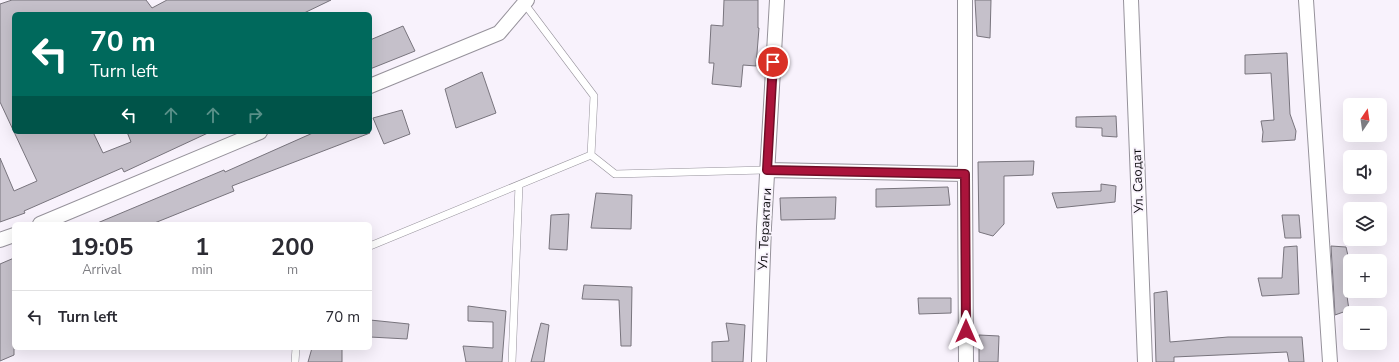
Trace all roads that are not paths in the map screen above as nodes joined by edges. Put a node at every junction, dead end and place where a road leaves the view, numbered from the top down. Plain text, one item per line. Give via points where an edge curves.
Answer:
1 (777, 0) edge
2 (965, 0) edge
3 (1131, 0) edge
4 (1306, 0) edge
5 (526, 1) edge
6 (372, 85) edge
7 (255, 134) edge
8 (591, 155) junction
9 (767, 170) junction
10 (965, 174) junction
11 (519, 185) junction
12 (45, 222) edge
13 (12, 236) edge
14 (0, 240) edge
15 (372, 245) edge
16 (296, 350) edge
17 (295, 362) edge
18 (512, 362) edge
19 (759, 362) edge
20 (966, 362) edge
21 (1145, 362) edge
22 (1330, 362) edge

1 - 9 street, Ул. Терактаги
2 - 10 street
3 - 21 street, Ул. Саодат
4 - 22 street
5 - 6 street via 499,33
5 - 8 lane via 594,96
7 - 12 street
8 - 9 lane via 615,174
8 - 11 lane
9 - 10 street
9 - 19 street, Ул. Терактаги
10 - 20 street
11 - 15 lane
11 - 18 lane
13 - 14 street
16 - 17 lane

